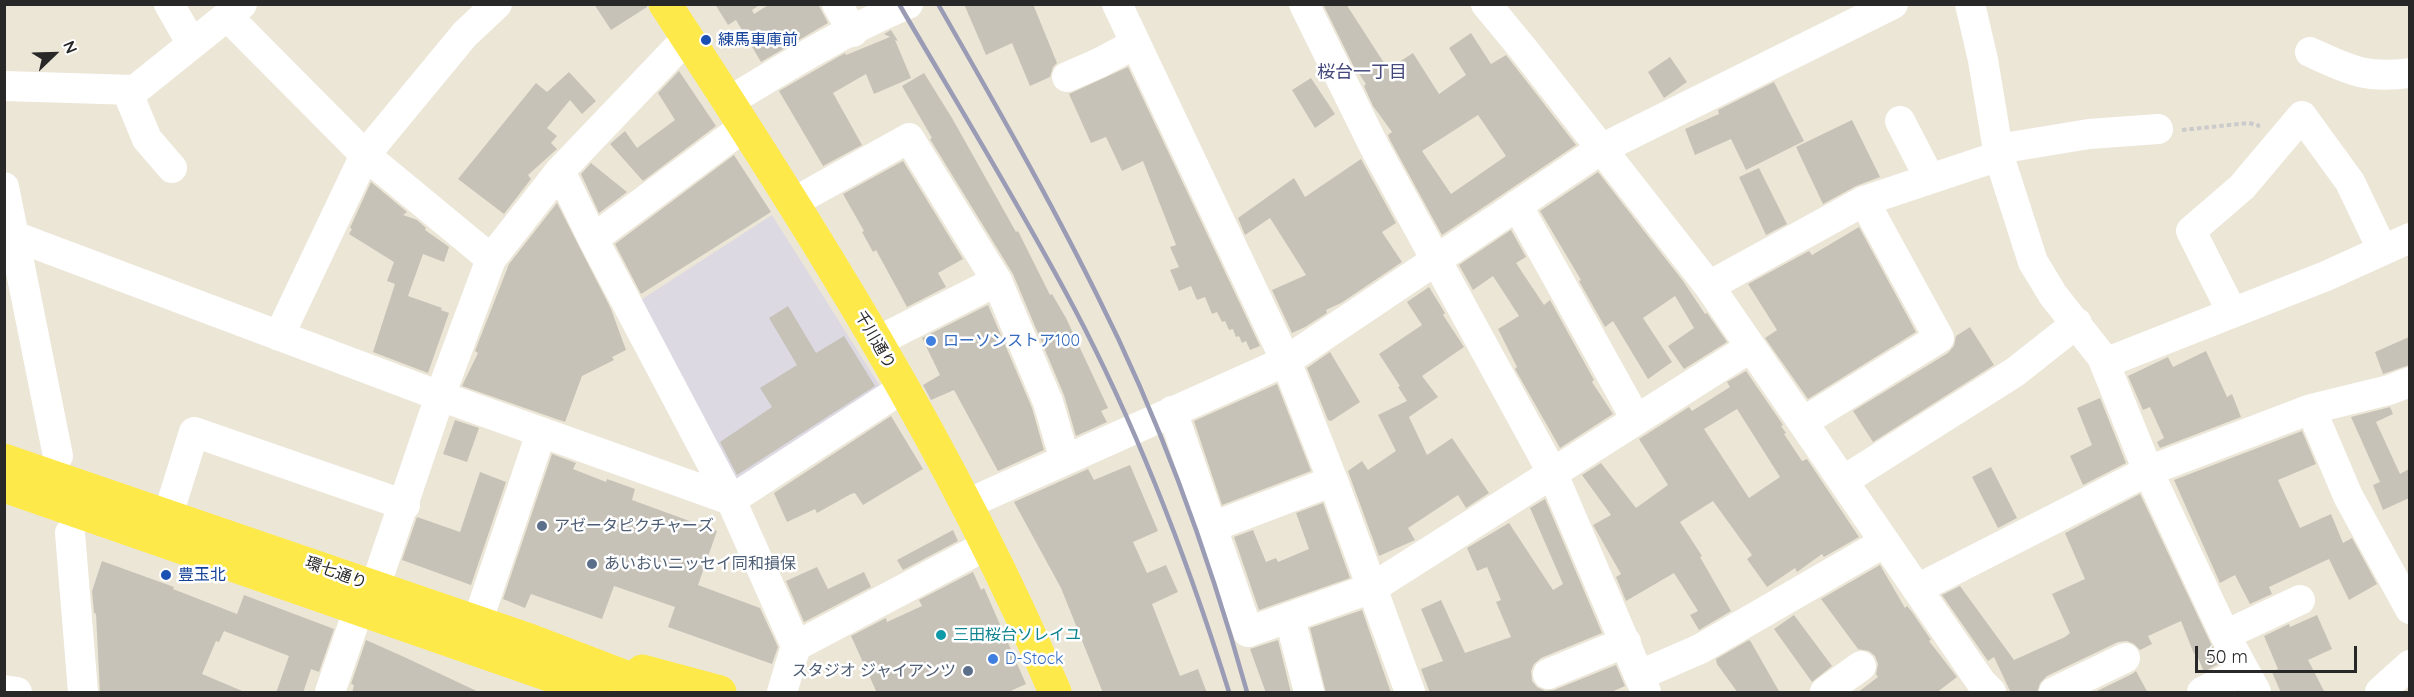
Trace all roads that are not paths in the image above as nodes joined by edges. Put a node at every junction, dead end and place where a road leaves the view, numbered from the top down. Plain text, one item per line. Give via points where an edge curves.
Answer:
1 (169, 4) edge
2 (497, 4) edge
3 (665, 4) edge
4 (837, 4) edge
5 (908, 4) edge
6 (1304, 4) edge
7 (1486, 4) edge
8 (1893, 4) edge
9 (1970, 4) edge
10 (1123, 7) edge
11 (235, 10) edge
12 (1842, 16) edge
13 (853, 32) junction
14 (687, 38) junction
15 (192, 44) junction
16 (1135, 44) junction
17 (2310, 52) dead end
18 (2409, 73) edge
19 (1067, 77) dead end
20 (4, 86) edge
21 (127, 91) junction
22 (738, 113) junction
23 (1900, 122) dead end
24 (2158, 129) road end
25 (1601, 149) junction
26 (1998, 153) junction
27 (365, 154) junction
28 (172, 168) dead end
29 (560, 171) junction
30 (1930, 179) junction
31 (4, 187) edge
32 (1864, 201) junction
33 (794, 202) junction
34 (1517, 205) junction
35 (9, 236) edge
36 (2409, 238) edge
37 (593, 239) junction
38 (2382, 249) junction
39 (491, 259) junction
40 (1435, 261) junction
41 (997, 281) junction
42 (1709, 286) junction
43 (2232, 312) junction
44 (2077, 323) junction
45 (279, 336) junction
46 (876, 342) junction
47 (1751, 347) junction
48 (1286, 361) junction
49 (2105, 363) junction
50 (2409, 382) edge
51 (903, 388) junction
52 (440, 396) junction
53 (2311, 409) junction
54 (1172, 411) junction
55 (1636, 419) junction
56 (1803, 422) junction
57 (541, 433) junction
58 (58, 456) junction
59 (1065, 460) junction
60 (2148, 471) junction
61 (1552, 472) junction
62 (5, 473) edge
63 (1333, 481) junction
64 (1844, 481) junction
65 (173, 499) junction
66 (731, 500) junction
67 (967, 504) junction
68 (405, 505) junction
69 (1212, 527) junction
70 (70, 533) junction
71 (1885, 542) junction
72 (987, 545) junction
73 (233, 551) junction
74 (1372, 588) junction
75 (1917, 589) junction
76 (367, 598) junction
77 (2300, 600) dead end
78 (2409, 609) edge
79 (1290, 619) junction
80 (477, 623) junction
81 (2224, 635) junction
82 (1626, 642) junction
83 (796, 646) junction
84 (520, 651) junction
85 (2125, 658) dead end
86 (2409, 665) edge
87 (1861, 666) dead end
88 (1548, 674) dead end
89 (334, 681) edge
90 (2250, 681) edge
91 (1643, 684) edge
92 (1979, 689) edge
93 (4, 690) edge
94 (663, 692) edge
95 (17, 693) edge
96 (83, 693) edge
97 (570, 693) edge
98 (598, 693) edge
99 (720, 693) edge
100 (782, 693) edge
101 (1055, 693) edge
102 (1309, 693) edge
103 (1410, 693) edge
104 (1825, 693) edge
105 (2054, 693) edge
106 (2202, 693) edge
107 (2380, 693) edge

1 - 15 street
2 - 27 street via 465,34
3 - 14 main road, 千川通り
4 - 13 street
5 - 13 street
6 - 40 street
7 - 25 street
8 - 12 street
9 - 26 street
10 - 16 street
11 - 15 street
11 - 27 street
12 - 25 street
13 - 22 street via 768,78
14 - 22 main road, 千川通り
14 - 29 street
15 - 21 street via 135,90
16 - 19 street
16 - 48 street
17 - 18 street via 2354,72 2387,76
20 - 21 street
21 - 28 street via 147,139
22 - 33 main road, 千川通り
22 - 37 street
23 - 30 street
24 - 26 street via 2089,134
25 - 34 street
25 - 42 street
26 - 30 street
26 - 44 street via 2033,262 2053,295
27 - 39 street
27 - 45 street
29 - 37 street
29 - 39 street
30 - 32 street
31 - 35 street
32 - 42 street
32 - 56 street via 1939,338
33 - 41 street via 909,138
33 - 46 main road, 千川通り
34 - 40 street
34 - 55 street
35 - 45 street
35 - 58 street
36 - 38 street
37 - 66 street
38 - 43 street via 2326,276
38 - 43 street via 2350,182 2302,116 2242,188 2191,231
39 - 52 street
40 - 48 street
40 - 61 street
41 - 46 street
41 - 59 street via 1048,402
42 - 47 street
43 - 49 street
44 - 49 street
44 - 64 street via 2015,372
45 - 52 street
46 - 51 main road, 千川通り
47 - 55 street
47 - 56 street
48 - 54 street
48 - 63 street
49 - 60 street
50 - 53 street
51 - 66 street
51 - 67 main road, 千川通り
52 - 57 street
52 - 68 street
53 - 60 street
53 - 78 street via 2348,496
54 - 59 street
54 - 69 street
55 - 61 street
56 - 64 street
57 - 66 street
57 - 80 street
58 - 62 main road
58 - 65 main road
59 - 67 street
60 - 75 street
60 - 81 street
61 - 74 street
61 - 82 street
62 - 70 main road
62 - 73 main road, 環七通り
63 - 69 street
63 - 74 street
64 - 71 street
65 - 68 street via 194,432
65 - 73 main road
66 - 83 street
67 - 72 main road, 千川通り
68 - 76 street
69 - 79 street via 1248,632
70 - 73 main road via 128,547
70 - 96 street
71 - 75 street
71 - 91 street
72 - 83 street
72 - 101 main road, 千川通り
73 - 76 main road, 環七通り
74 - 79 street
74 - 103 street
75 - 92 street
76 - 80 main road, 環七通り
76 - 84 main road, 環七通り
76 - 89 street
77 - 81 street
79 - 102 street
80 - 84 main road, 環七通り
81 - 90 street
82 - 88 street
82 - 91 street
83 - 100 street
84 - 94 main road, 環七通り
84 - 97 main road
84 - 98 main road, 環七通り
84 - 99 main road
85 - 105 street
86 - 107 street
87 - 104 street
90 - 106 street
93 - 95 street

